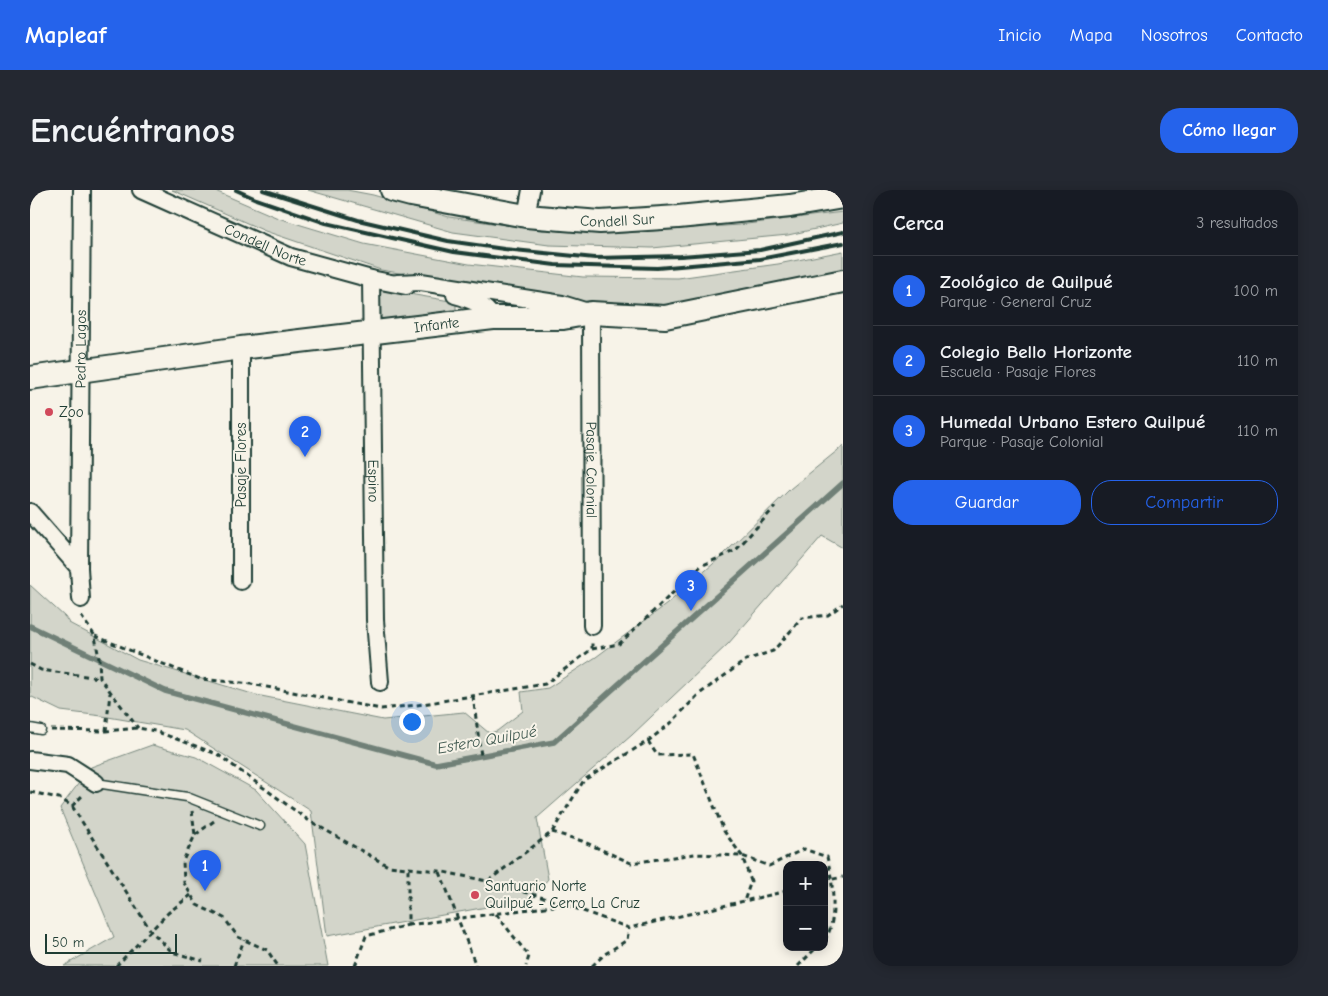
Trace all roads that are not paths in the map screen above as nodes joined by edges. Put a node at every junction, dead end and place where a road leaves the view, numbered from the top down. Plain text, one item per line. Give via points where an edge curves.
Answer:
1 (82, 190) edge
2 (141, 190) edge
3 (392, 190) edge
4 (531, 190) edge
5 (843, 197) edge
6 (526, 216) junction
7 (372, 280) junction
8 (843, 282) edge
9 (396, 283) junction
10 (590, 313) junction
11 (493, 318) junction
12 (372, 333) junction
13 (241, 348) junction
14 (82, 371) junction
15 (30, 378) edge
16 (30, 512) edge
17 (80, 568) junction
18 (241, 582) dead end
19 (79, 605) road end
20 (592, 626) road end
21 (380, 682) dead end
22 (30, 728) edge
23 (41, 730) road end
24 (30, 760) edge
25 (96, 784) joint
26 (260, 826) dead end

1 - 14 street, Pedro Lagos
2 - 7 street, Condell Norte via 291,257
3 - 6 street, Condell Sur
4 - 6 street
5 - 6 street, Condell Sur via 790,206 600,222
7 - 9 street, Condell Norte
7 - 12 street, Espino
8 - 10 street, Infante via 665,317
9 - 10 street, Condell Norte via 421,282 562,304
9 - 11 street, Condell Norte via 472,301 489,311
10 - 11 street, Infante via 563,318
10 - 20 street, Pasaje Colonial
11 - 12 street, Infante
12 - 13 street, Infante
12 - 21 street, Espino via 375,620
13 - 14 street, Infante
13 - 18 street, Pasaje Flores
14 - 15 street, Infante
14 - 17 street, Pedro Lagos
16 - 17 street
17 - 19 street, Pedro Lagos
22 - 23 lane
24 - 25 street via 68,765
25 - 26 lane via 187,797

